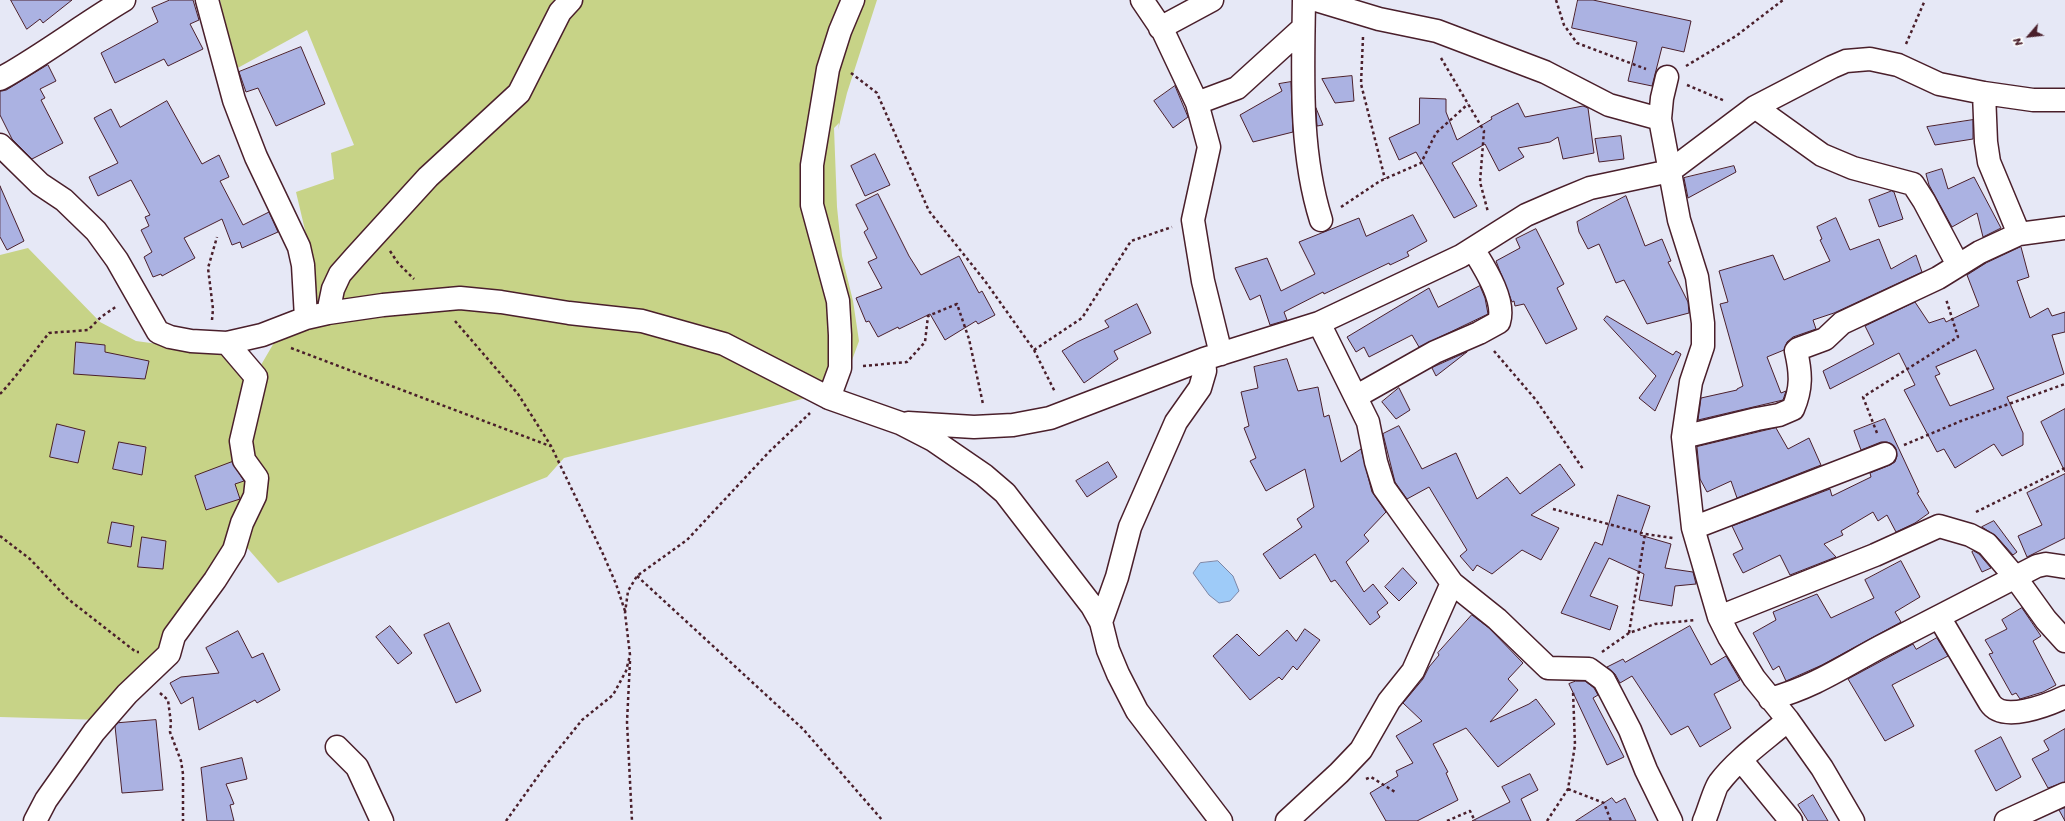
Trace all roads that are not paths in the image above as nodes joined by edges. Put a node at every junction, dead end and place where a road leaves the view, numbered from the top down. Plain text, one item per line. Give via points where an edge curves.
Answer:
1 (124, 0) edge
2 (207, 0) edge
3 (571, 0) edge
4 (853, 0) edge
5 (1142, 0) edge
6 (1212, 0) edge
7 (1304, 0) edge
8 (1316, 0) edge
9 (1160, 28) junction
10 (1303, 28) junction
11 (1667, 77) road end
12 (0, 79) edge
13 (1984, 93) junction
14 (2065, 100) edge
15 (1197, 103) junction
16 (1755, 107) junction
17 (1660, 119) junction
18 (0, 145) edge
19 (1670, 171) junction
20 (1321, 220) road end
21 (2065, 228) edge
22 (2019, 234) junction
23 (1473, 249) junction
24 (1958, 265) junction
25 (328, 313) junction
26 (306, 318) junction
27 (1320, 323) junction
28 (219, 343) junction
29 (1213, 357) junction
30 (1357, 396) junction
31 (829, 398) junction
32 (900, 423) junction
33 (1683, 437) junction
34 (1885, 454) road end
35 (1695, 535) junction
36 (2065, 567) edge
37 (2015, 577) junction
38 (1452, 584) junction
39 (1719, 617) junction
40 (1939, 617) junction
41 (1101, 622) junction
42 (2065, 641) edge
43 (2065, 697) edge
44 (1770, 699) junction
45 (1788, 720) junction
46 (338, 747) dead end
47 (1741, 760) junction
48 (2065, 794) edge
49 (35, 821) edge
50 (382, 821) edge
51 (1221, 821) edge
52 (1287, 821) edge
53 (1671, 821) edge
54 (1704, 821) edge
55 (1791, 821) edge
56 (1853, 821) edge
57 (2006, 821) edge

1 - 12 street via 88,21 42,55
2 - 26 street via 239,114 299,247 303,265
3 - 25 street via 560,12 519,93 428,177 340,274 333,289
4 - 31 street via 831,59 812,166 812,205 838,301 840,368
5 - 9 street
6 - 9 street
7 - 10 street
8 - 17 street via 1437,31 1545,72 1609,105
9 - 15 street
10 - 15 street via 1237,88
10 - 20 street via 1303,97 1308,162
11 - 17 street
13 - 14 street via 2033,100
13 - 16 street via 1939,84 1898,65 1870,59 1846,61
13 - 22 street via 1989,162
15 - 29 street via 1209,147 1193,220 1204,281
16 - 19 street
16 - 24 street via 1822,155 1853,168 1913,184
17 - 19 street
18 - 28 street via 40,184 64,200 96,231 136,290 158,332 184,340
19 - 23 street via 1590,188 1526,215
19 - 33 street via 1679,220 1697,277 1703,323 1703,346 1691,382
21 - 22 street
22 - 24 street
23 - 27 street
23 - 30 street via 1494,287 1500,307 1499,322 1435,352
24 - 33 street via 1938,278 1846,321 1825,339 1796,351 1801,385 1793,409 1779,415
25 - 26 street
25 - 31 street via 460,298 642,321 724,344
26 - 28 street via 262,335
27 - 29 street
27 - 30 street
28 - 49 street via 256,377 241,441 244,460 257,478 255,496 242,522 234,550 174,636 162,660 127,694 94,732 46,800
29 - 32 street via 1050,418 1013,425 988,426
29 - 41 street via 1200,388 1176,422 1130,527 1117,577
30 - 38 street via 1368,422 1384,488
31 - 32 street
32 - 41 street via 933,440 1005,493 1081,590
33 - 35 street
34 - 35 street
35 - 39 street
36 - 37 street via 2046,564
37 - 39 street via 1987,544 1946,527 1934,527 1876,555
37 - 40 street
37 - 42 street via 2046,620
38 - 52 street via 1413,671 1389,701 1361,750 1340,773
38 - 53 street via 1497,619 1541,663 1553,669 1589,669 1604,680 1614,696
39 - 44 street via 1742,660
40 - 43 street via 1990,703 1997,710 2025,710
40 - 44 street via 1821,681 1795,693
41 - 51 street via 1108,650 1137,711
44 - 45 street
45 - 47 street
45 - 56 street via 1822,768
46 - 50 street via 357,767
47 - 54 street via 1717,784 1713,802
47 - 55 street
48 - 57 street

